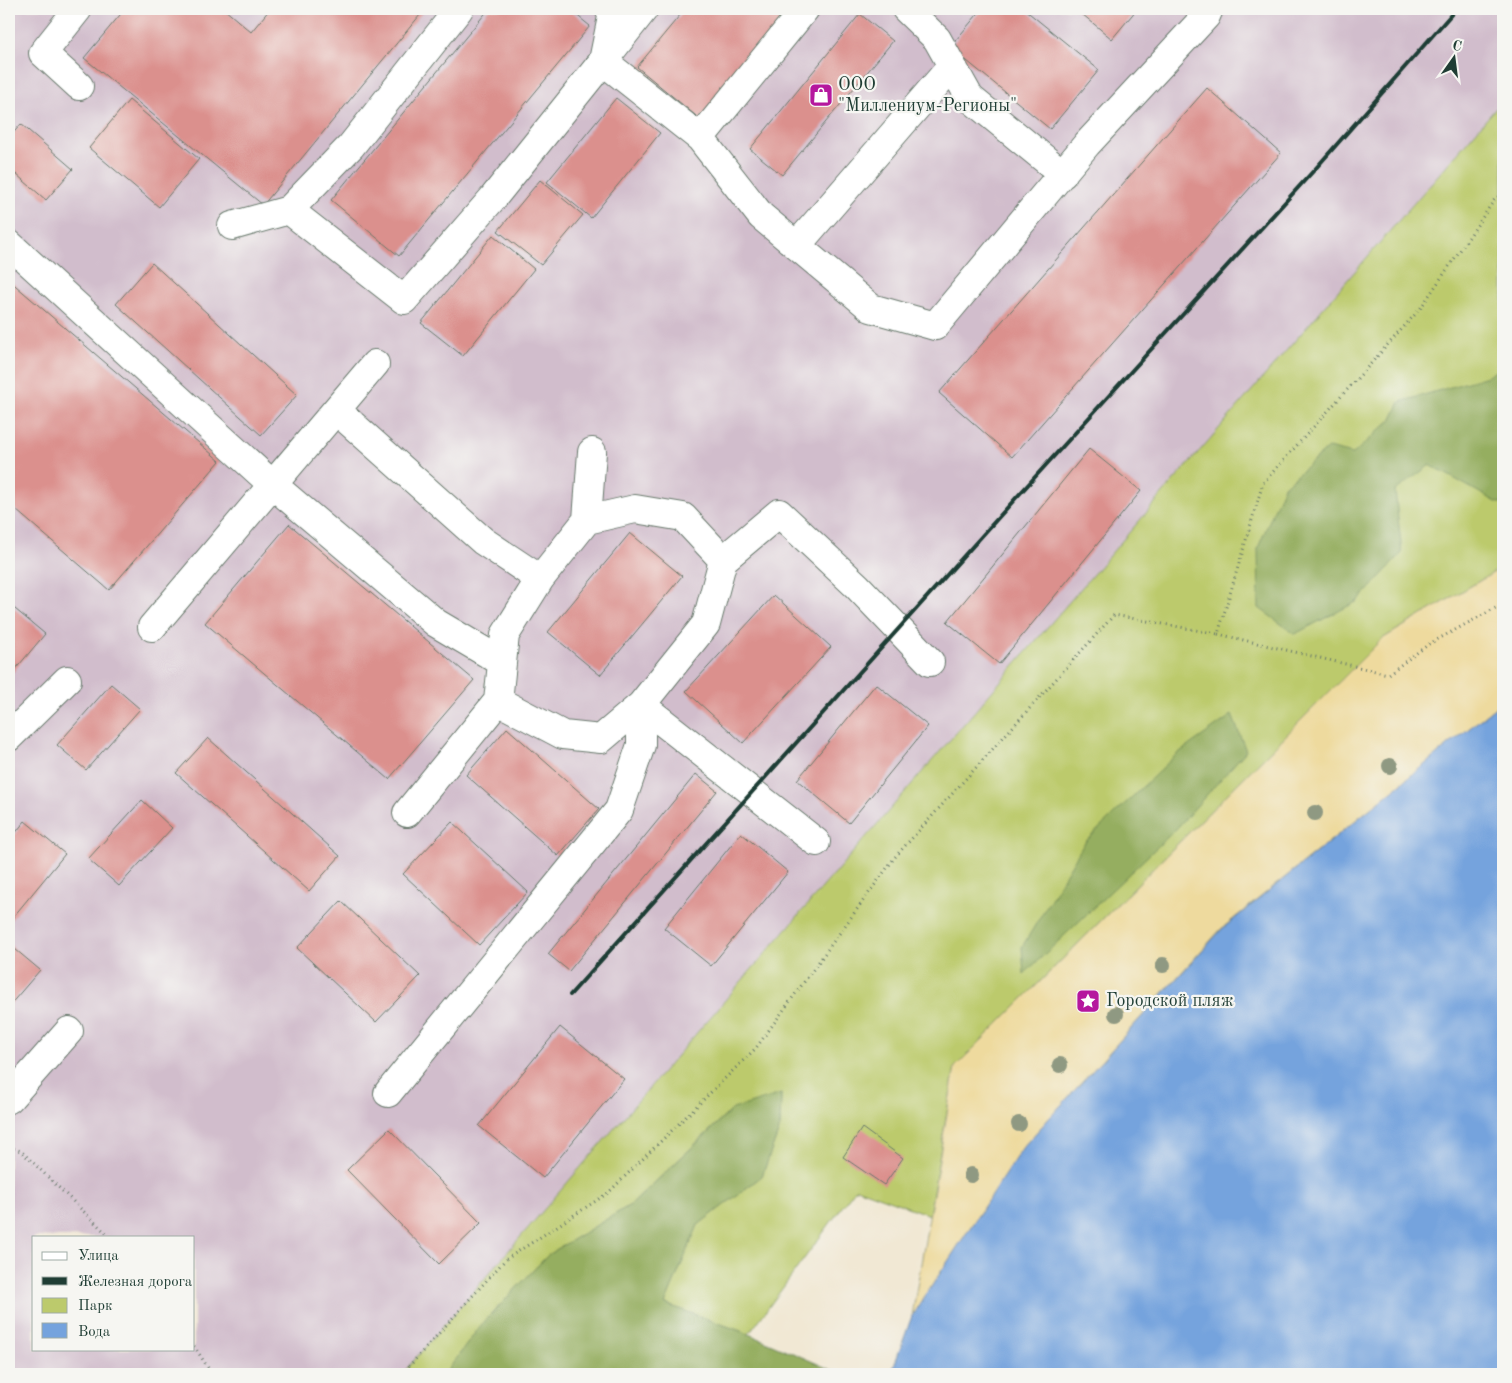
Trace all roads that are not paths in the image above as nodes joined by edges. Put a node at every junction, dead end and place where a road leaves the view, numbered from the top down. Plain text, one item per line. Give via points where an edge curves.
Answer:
1 (78, 9) edge
2 (459, 9) edge
3 (609, 9) edge
4 (644, 9) edge
5 (805, 9) edge
6 (906, 9) edge
7 (1209, 9) edge
8 (603, 61) junction
9 (952, 66) junction
10 (79, 86) dead end
11 (700, 138) junction
12 (1063, 174) junction
13 (289, 210) junction
14 (232, 226) dead end
15 (9, 244) edge
16 (797, 245) junction
17 (375, 364) dead end
18 (336, 410) junction
19 (592, 452) dead end
20 (273, 485) junction
21 (588, 520) junction
22 (723, 560) junction
23 (540, 579) junction
24 (152, 627) dead end
25 (502, 662) junction
26 (930, 662) dead end
27 (67, 680) dead end
28 (498, 701) junction
29 (641, 706) junction
30 (9, 737) edge
31 (407, 813) dead end
32 (816, 842) dead end
33 (69, 1030) dead end
34 (388, 1093) dead end
35 (9, 1099) edge

1 - 10 lane via 43,53
2 - 13 lane via 351,146
3 - 8 lane via 613,12
4 - 8 lane
5 - 11 lane
6 - 9 lane via 937,39
7 - 12 lane
8 - 11 lane
8 - 13 lane via 493,198 404,300
9 - 12 lane via 970,98
9 - 16 lane
11 - 16 lane via 762,216
12 - 16 lane via 935,326 871,308
13 - 14 lane
15 - 20 lane
17 - 18 lane
18 - 20 lane
18 - 23 lane via 483,542
19 - 21 lane
20 - 24 lane
20 - 25 lane via 436,622
21 - 22 lane via 635,509 683,517
21 - 23 lane
22 - 26 lane via 779,513 857,586
22 - 29 lane via 706,624
23 - 25 lane via 506,635
25 - 28 lane
27 - 30 lane
28 - 29 lane via 563,734 601,739
28 - 31 lane
29 - 32 lane
29 - 34 lane via 641,745 620,810
33 - 35 lane

